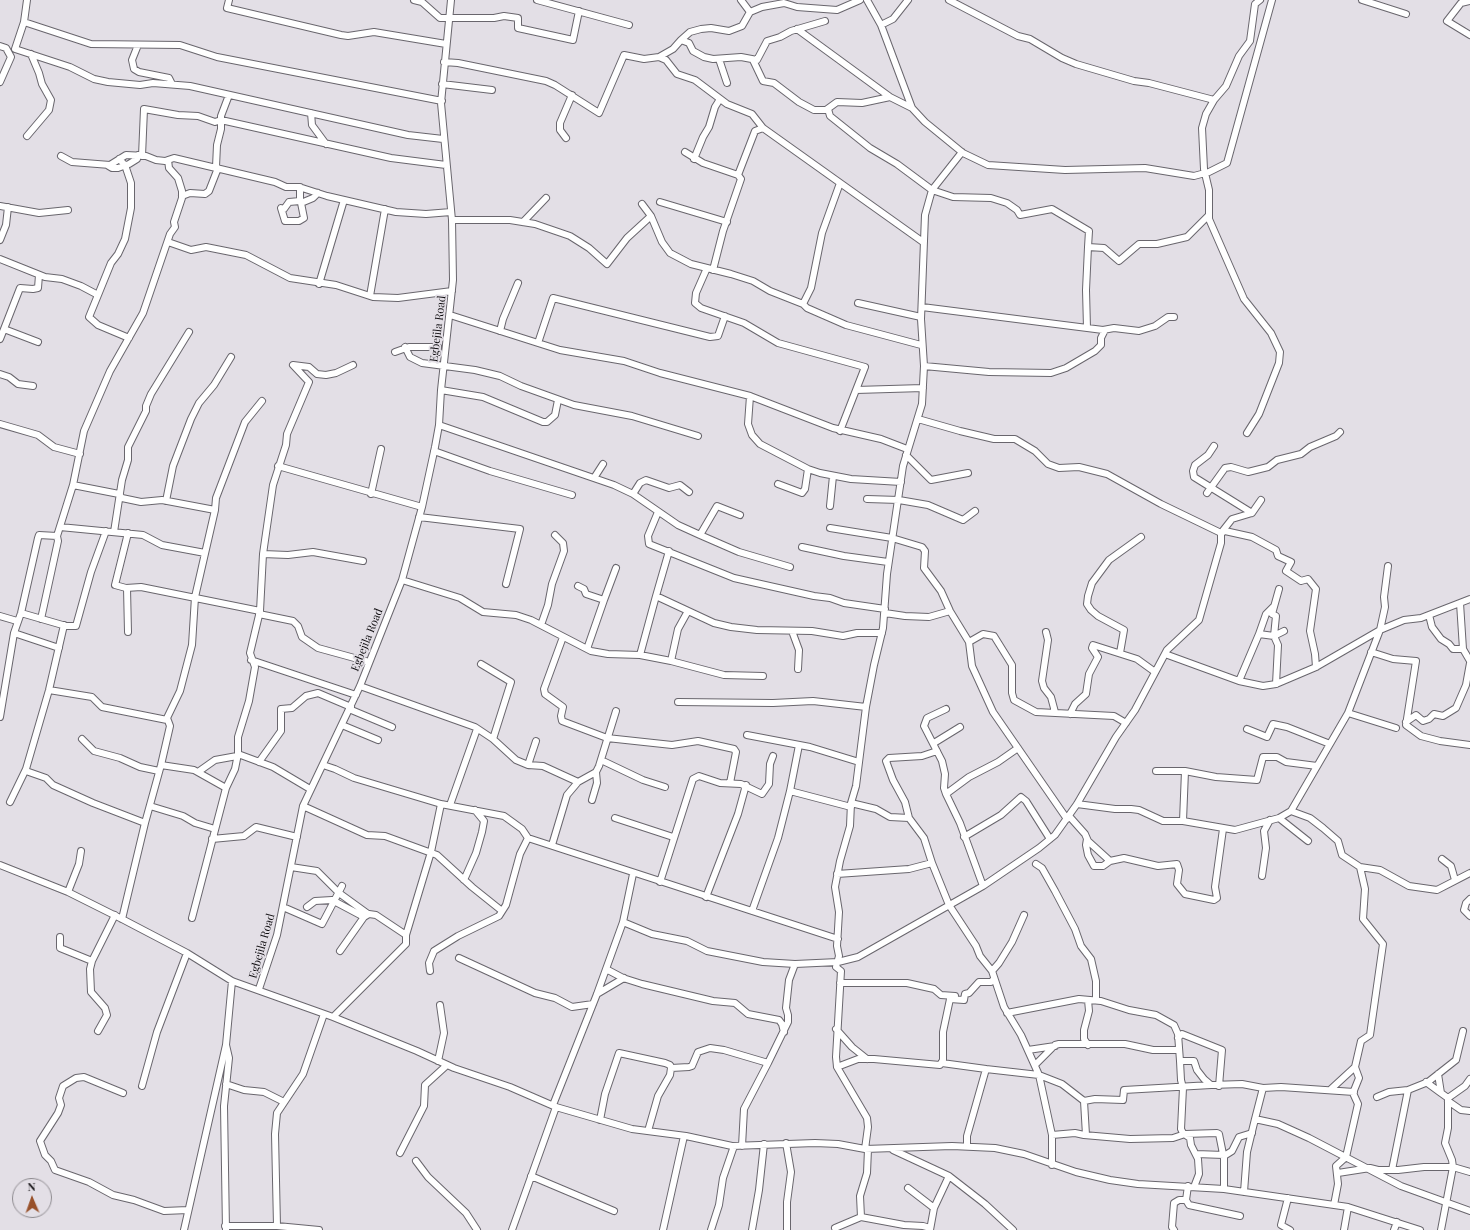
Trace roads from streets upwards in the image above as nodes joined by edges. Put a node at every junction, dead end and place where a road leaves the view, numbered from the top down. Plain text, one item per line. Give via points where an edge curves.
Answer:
1 (27, 0) edge
2 (229, 0) edge
3 (414, 0) edge
4 (451, 0) edge
5 (537, 0) edge
6 (741, 0) edge
7 (860, 0) edge
8 (867, 0) edge
9 (908, 0) edge
10 (949, 0) edge
11 (1260, 0) edge
12 (1272, 0) edge
13 (1362, 0) edge
14 (1470, 1) edge
15 (579, 11) junction
16 (750, 12) junction
17 (1406, 14) dead end
18 (450, 18) junction
19 (825, 21) dead end
20 (24, 22) junction
21 (630, 25) dead end
22 (881, 25) junction
23 (797, 29) junction
24 (1470, 35) edge
25 (681, 40) junction
26 (446, 44) junction
27 (138, 45) junction
28 (0, 46) edge
29 (12, 50) junction
30 (31, 54) junction
31 (659, 57) junction
32 (719, 59) junction
33 (754, 60) junction
34 (444, 62) junction
35 (136, 70) junction
36 (152, 76) junction
37 (0, 82) edge
38 (152, 83) junction
39 (727, 83) dead end
40 (133, 84) junction
41 (172, 84) junction
42 (442, 84) junction
43 (492, 90) dead end
44 (229, 95) junction
45 (572, 95) junction
46 (890, 97) junction
47 (720, 99) junction
48 (1214, 100) junction
49 (442, 101) junction
50 (912, 108) junction
51 (828, 109) junction
52 (311, 113) junction
53 (221, 120) junction
54 (763, 128) junction
55 (27, 136) dead end
56 (566, 138) dead end
57 (443, 139) junction
58 (326, 144) junction
59 (685, 152) dead end
60 (962, 152) junction
61 (61, 156) dead end
62 (140, 156) junction
63 (694, 158) junction
64 (119, 159) junction
65 (168, 160) junction
66 (107, 165) junction
67 (126, 165) junction
68 (446, 165) junction
69 (217, 168) junction
70 (1205, 174) junction
71 (738, 175) junction
72 (840, 183) junction
73 (300, 187) junction
74 (932, 190) junction
75 (318, 194) junction
76 (182, 196) junction
77 (546, 198) dead end
78 (344, 200) junction
79 (660, 202) dead end
80 (642, 204) dead end
81 (0, 206) edge
82 (8, 207) junction
83 (385, 209) junction
84 (68, 210) dead end
85 (451, 212) junction
86 (651, 216) junction
87 (1208, 216) junction
88 (452, 220) junction
89 (523, 222) junction
90 (727, 222) junction
91 (0, 240) edge
92 (168, 242) junction
93 (923, 242) junction
94 (1088, 247) junction
95 (0, 259) edge
96 (710, 269) junction
97 (39, 275) junction
98 (518, 283) dead end
99 (319, 284) junction
100 (452, 291) junction
101 (98, 295) junction
102 (370, 296) junction
103 (858, 303) dead end
104 (803, 304) junction
105 (922, 307) junction
106 (450, 315) junction
107 (724, 316) junction
108 (1174, 317) dead end
109 (921, 318) junction
110 (1087, 328) junction
111 (1105, 330) junction
112 (500, 331) junction
113 (188, 332) dead end
114 (2, 334) edge
115 (129, 338) junction
116 (38, 342) dead end
117 (538, 343) junction
118 (921, 345) junction
119 (405, 347) junction
120 (438, 347) dead end
121 (395, 352) dead end
122 (231, 357) dead end
123 (353, 365) dead end
124 (444, 365) junction
125 (924, 366) junction
126 (0, 374) edge
127 (33, 386) dead end
128 (923, 388) junction
129 (441, 390) junction
130 (856, 390) junction
131 (750, 396) junction
132 (558, 400) junction
133 (262, 401) dead end
134 (918, 418) junction
135 (0, 424) edge
136 (439, 425) junction
137 (840, 431) junction
138 (1340, 432) dead end
139 (1247, 433) dead end
140 (698, 436) dead end
141 (1214, 446) dead end
142 (381, 449) dead end
143 (434, 451) junction
144 (907, 452) junction
145 (80, 454) junction
146 (602, 464) dead end
147 (278, 466) junction
148 (808, 469) junction
149 (968, 473) dead end
150 (833, 476) junction
151 (594, 478) junction
152 (901, 482) junction
153 (778, 484) dead end
154 (72, 485) junction
155 (1209, 490) junction
156 (689, 492) dead end
157 (119, 494) junction
158 (371, 494) junction
159 (633, 494) junction
160 (572, 495) dead end
161 (868, 499) dead end
162 (898, 500) junction
163 (1261, 500) dead end
164 (166, 501) junction
165 (830, 506) dead end
166 (422, 507) junction
167 (215, 510) junction
168 (975, 511) dead end
169 (658, 512) junction
170 (1252, 513) junction
171 (740, 515) dead end
172 (419, 517) junction
173 (60, 527) junction
174 (830, 528) dead end
175 (106, 531) junction
176 (114, 532) junction
177 (128, 533) junction
178 (1221, 533) junction
179 (555, 535) dead end
180 (700, 535) junction
181 (57, 536) junction
182 (1142, 537) dead end
183 (892, 538) junction
184 (802, 547) dead end
185 (669, 552) junction
186 (205, 553) junction
187 (263, 554) junction
188 (363, 561) dead end
189 (888, 562) junction
190 (1388, 566) dead end
191 (790, 567) dead end
192 (616, 568) dead end
193 (402, 580) junction
194 (506, 584) dead end
195 (578, 586) dead end
196 (127, 588) junction
197 (1279, 589) dead end
198 (656, 596) junction
199 (195, 597) junction
200 (1470, 599) edge
201 (604, 600) junction
202 (1460, 603) junction
203 (1273, 607) junction
204 (688, 611) junction
205 (885, 611) junction
206 (950, 611) junction
207 (21, 612) junction
208 (260, 612) junction
209 (1429, 615) junction
210 (0, 616) edge
211 (41, 619) junction
212 (17, 621) junction
213 (541, 625) junction
214 (64, 626) junction
215 (1380, 630) junction
216 (792, 631) junction
217 (1284, 631) dead end
218 (128, 632) dead end
219 (1046, 632) dead end
220 (14, 633) junction
221 (882, 634) junction
222 (1259, 634) junction
223 (1274, 636) junction
224 (563, 637) junction
225 (969, 642) junction
226 (59, 648) junction
227 (587, 649) junction
228 (1463, 649) junction
229 (1120, 652) junction
230 (1371, 652) junction
231 (1165, 654) junction
232 (640, 656) junction
233 (251, 660) junction
234 (671, 661) junction
235 (369, 662) junction
236 (1470, 662) edge
237 (481, 664) dead end
238 (1316, 667) junction
239 (798, 669) dead end
240 (1155, 672) junction
241 (763, 676) dead end
242 (1239, 681) junction
243 (1276, 684) junction
244 (360, 686) junction
245 (3, 687) edge
246 (49, 690) junction
247 (356, 695) junction
248 (678, 702) dead end
249 (866, 707) junction
250 (350, 708) junction
251 (946, 709) dead end
252 (616, 711) dead end
253 (1055, 712) junction
254 (1348, 713) junction
255 (1070, 714) junction
256 (0, 717) edge
257 (167, 720) junction
258 (1406, 722) junction
259 (1126, 723) junction
260 (342, 725) junction
261 (392, 727) dead end
262 (960, 727) dead end
263 (1396, 728) dead end
264 (477, 729) junction
265 (1247, 729) dead end
266 (747, 735) dead end
267 (607, 738) junction
268 (82, 739) dead end
269 (493, 739) junction
270 (378, 740) dead end
271 (536, 741) dead end
272 (934, 743) junction
273 (1330, 744) junction
274 (799, 745) junction
275 (1470, 745) edge
276 (1018, 748) junction
277 (937, 751) junction
278 (238, 755) junction
279 (773, 756) dead end
280 (601, 760) junction
281 (259, 762) junction
282 (859, 762) junction
283 (528, 765) junction
284 (323, 766) junction
285 (1316, 766) junction
286 (160, 768) junction
287 (26, 771) junction
288 (1156, 771) dead end
289 (1185, 771) junction
290 (198, 772) junction
291 (596, 772) junction
292 (578, 782) junction
293 (730, 783) junction
294 (746, 785) junction
295 (665, 787) dead end
296 (226, 788) junction
297 (310, 789) junction
298 (790, 791) junction
299 (946, 794) junction
300 (592, 800) dead end
301 (10, 802) dead end
302 (441, 804) junction
303 (1077, 804) junction
304 (450, 805) junction
305 (851, 805) junction
306 (150, 806) junction
307 (303, 806) junction
308 (476, 810) junction
309 (1291, 811) junction
310 (1068, 817) junction
311 (615, 818) dead end
312 (909, 818) junction
313 (1279, 818) junction
314 (1270, 820) junction
315 (1183, 821) junction
316 (145, 822) junction
317 (215, 829) junction
318 (1222, 829) junction
319 (297, 837) junction
320 (673, 837) junction
321 (964, 837) junction
322 (212, 838) junction
323 (528, 838) junction
324 (1050, 839) junction
325 (1087, 839) junction
326 (1308, 841) dead end
327 (552, 845) junction
328 (81, 851) dead end
329 (431, 852) junction
330 (1442, 859) dead end
331 (1110, 862) junction
332 (932, 863) junction
333 (1036, 864) dead end
334 (0, 865) edge
335 (291, 867) junction
336 (1360, 867) junction
337 (1470, 873) edge
338 (634, 874) junction
339 (837, 874) junction
340 (1262, 876) dead end
341 (464, 880) junction
342 (1455, 880) junction
343 (660, 882) junction
344 (342, 886) dead end
345 (983, 886) junction
346 (68, 892) junction
347 (338, 893) junction
348 (706, 897) junction
349 (1470, 899) edge
350 (334, 901) junction
351 (949, 905) junction
352 (283, 907) junction
353 (307, 907) dead end
354 (502, 911) junction
355 (752, 911) junction
356 (115, 915) junction
357 (1024, 915) dead end
358 (366, 916) junction
359 (1470, 916) edge
360 (192, 918) dead end
361 (122, 919) junction
362 (623, 922) junction
363 (406, 935) junction
364 (60, 937) dead end
365 (837, 938) junction
366 (340, 951) dead end
367 (187, 953) junction
368 (459, 958) dead end
369 (92, 961) junction
370 (838, 962) junction
371 (795, 964) junction
372 (606, 969) junction
373 (430, 971) dead end
374 (992, 971) junction
375 (624, 978) junction
376 (994, 979) junction
377 (232, 981) junction
378 (840, 983) junction
379 (259, 990) junction
380 (597, 994) junction
381 (964, 996) junction
382 (1088, 1000) junction
383 (1096, 1000) junction
384 (440, 1004) dead end
385 (593, 1004) junction
386 (1007, 1012) junction
387 (324, 1014) junction
388 (333, 1017) junction
389 (836, 1029) junction
390 (98, 1031) dead end
391 (1463, 1031) dead end
392 (784, 1032) junction
393 (1178, 1038) junction
394 (1088, 1044) junction
395 (226, 1045) junction
396 (1055, 1046) junction
397 (1028, 1050) junction
398 (1179, 1050) junction
399 (867, 1059) junction
400 (438, 1061) junction
401 (1180, 1062) junction
402 (768, 1063) junction
403 (942, 1063) junction
404 (447, 1065) junction
405 (1035, 1065) junction
406 (837, 1067) junction
407 (1355, 1067) junction
408 (671, 1068) junction
409 (986, 1069) junction
410 (1438, 1074) junction
411 (1039, 1075) junction
412 (1470, 1079) edge
413 (1426, 1082) junction
414 (226, 1084) junction
415 (1211, 1085) junction
416 (142, 1086) dead end
417 (1219, 1086) junction
418 (1183, 1088) junction
419 (1263, 1088) junction
420 (1330, 1090) junction
421 (1408, 1090) junction
422 (123, 1092) dead end
423 (1354, 1092) junction
424 (1441, 1093) junction
425 (1377, 1097) dead end
426 (1448, 1099) junction
427 (1084, 1101) junction
428 (284, 1102) junction
429 (554, 1106) junction
430 (1470, 1111) edge
431 (1255, 1119) junction
432 (600, 1120) junction
433 (648, 1131) junction
434 (1252, 1133) junction
435 (1185, 1134) junction
436 (1052, 1135) junction
437 (1086, 1135) junction
438 (684, 1136) junction
439 (786, 1143) junction
440 (764, 1144) junction
441 (734, 1146) junction
442 (742, 1146) junction
443 (966, 1146) junction
444 (867, 1149) junction
445 (892, 1149) junction
446 (1340, 1153) junction
447 (400, 1154) dead end
448 (1196, 1154) junction
449 (1224, 1155) junction
450 (1346, 1157) junction
451 (416, 1161) dead end
452 (1052, 1165) junction
453 (1336, 1166) junction
454 (1452, 1167) junction
455 (1370, 1168) junction
456 (1392, 1170) junction
457 (1338, 1172) junction
458 (1470, 1172) edge
459 (531, 1176) junction
460 (949, 1176) junction
461 (1191, 1186) junction
462 (908, 1188) dead end
463 (1224, 1189) junction
464 (1244, 1192) junction
465 (1288, 1198) junction
466 (1186, 1200) junction
467 (1447, 1201) junction
468 (1334, 1205) junction
469 (1348, 1207) junction
470 (934, 1208) junction
471 (188, 1210) junction
472 (614, 1210) dead end
473 (1470, 1211) edge
474 (1240, 1216) dead end
475 (861, 1217) junction
476 (1397, 1222) junction
477 (277, 1226) junction
478 (225, 1228) edge
479 (835, 1228) dead end
480 (930, 1229) edge
481 (184, 1230) edge
482 (320, 1230) edge
483 (477, 1230) edge
484 (512, 1230) edge
485 (663, 1230) edge
486 (711, 1230) edge
487 (752, 1230) edge
488 (787, 1230) edge
489 (1013, 1230) edge
490 (1174, 1230) edge
491 (1290, 1230) edge
492 (1344, 1230) edge
493 (1394, 1230) edge
494 (1420, 1230) edge
495 (1441, 1230) edge

1 - 20 street
2 - 26 street via 227,8 340,35 374,32
3 - 18 street via 422,2 440,18
4 - 18 street, Egbejila Road
5 - 15 street
6 - 16 street
7 - 16 street via 837,10 797,7 784,3
8 - 22 street
9 - 22 street via 892,20
10 - 48 street via 1076,64
11 - 48 street via 1255,4 1250,41 1239,56 1226,86
12 - 70 street via 1227,162
13 - 17 street
14 - 24 street via 1461,3 1447,22
15 - 18 street via 573,40 518,28 518,18
15 - 21 street
16 - 25 street via 742,26 729,31 701,29 690,32
18 - 26 street, Egbejila Road
19 - 23 street
20 - 27 street via 91,44
20 - 29 street
22 - 50 street
23 - 33 street via 767,41 757,60
23 - 46 street
25 - 31 street via 673,49
25 - 32 street via 689,42 693,50 704,56
26 - 34 street, Egbejila Road
27 - 35 street via 132,60
27 - 49 street via 180,45 217,57
28 - 29 street
29 - 30 street
29 - 37 street via 10,62
30 - 40 street via 70,67 94,79
30 - 55 street via 51,100 49,110
31 - 45 street via 644,59 624,55 599,113
31 - 47 street via 666,60 677,74 700,83
32 - 33 street via 741,57
32 - 39 street
33 - 51 street via 763,81 774,84 814,110
34 - 42 street, Egbejila Road
34 - 45 street via 546,81
35 - 36 street
35 - 40 street
36 - 38 street
36 - 41 street via 169,78
38 - 40 street
38 - 41 street
41 - 44 street
42 - 43 street
42 - 49 street, Egbejila Road
44 - 52 street
44 - 53 street
45 - 56 street via 560,123 560,130
46 - 50 street
46 - 51 street via 862,103 837,102
47 - 54 street via 752,114
47 - 63 street
48 - 70 street via 1202,128
49 - 57 street, Egbejila Road
50 - 60 street
51 - 74 street via 830,116 870,148
52 - 57 street via 408,135
52 - 58 street via 312,125
53 - 58 street
53 - 62 street via 214,122 198,116 144,109
53 - 69 street
54 - 71 street via 755,131
54 - 72 street
57 - 68 street, Egbejila Road
58 - 68 street via 391,158
59 - 63 street
60 - 70 street via 988,165 1065,170 1145,168 1194,176
60 - 74 street
61 - 66 street via 72,162
62 - 64 street via 126,155
62 - 65 street
62 - 67 street
63 - 71 street
64 - 66 street
64 - 67 street
65 - 69 street via 174,158
65 - 76 street via 169,168 178,178
66 - 67 street via 112,168
67 - 101 street via 132,193 125,239 111,263
68 - 85 street, Egbejila Road
69 - 73 street via 286,187
69 - 76 street via 209,191 205,194 190,192
70 - 87 street via 1209,190
71 - 90 street via 741,179
72 - 93 street
72 - 104 street via 822,233 811,288
73 - 75 street
73 - 75 street via 300,201 289,202 284,209 282,208 285,221 299,221 304,218 301,203
74 - 93 street via 925,215
74 - 94 street via 952,197 991,198 1007,203 1020,215 1052,209 1089,231
75 - 78 street
76 - 92 street via 174,222 175,227
77 - 89 street
78 - 83 street
78 - 99 street
79 - 90 street
80 - 86 street
81 - 82 street
82 - 84 street via 39,212
82 - 91 street via 6,225
83 - 85 street via 414,214
83 - 102 street
85 - 88 street, Egbejila Road
86 - 89 street via 627,238 607,264 570,236
86 - 96 street via 662,242 670,253 691,264
87 - 94 street via 1187,237 1157,244 1139,244 1119,261 1104,248
87 - 139 street via 1244,299 1271,333 1280,352 1279,364 1262,407
88 - 89 street
88 - 100 street, Egbejila Road
90 - 96 street
92 - 99 street via 191,250 206,247 246,255 290,278
92 - 115 street via 143,314
93 - 105 street
94 - 110 street
95 - 97 street
96 - 104 street via 753,281
96 - 107 street via 696,293 695,303 700,308
97 - 101 street via 62,279
97 - 114 street via 38,288 20,288
98 - 112 street via 502,319
99 - 102 street via 336,285
100 - 102 street via 398,298
100 - 106 street, Egbejila Road
101 - 115 street via 89,317 98,325
103 - 109 street
104 - 118 street via 846,325
105 - 109 street
105 - 110 street
106 - 112 street
106 - 124 street, Egbejila Road
107 - 117 street via 718,336 710,337 553,298
107 - 130 street via 744,323 778,343 865,367
108 - 111 street via 1139,331 1114,328
109 - 118 street
110 - 111 street
111 - 125 street via 1095,352 1051,373 990,372
112 - 117 street
113 - 157 street via 151,394 146,411 128,447 128,460
114 - 116 street
115 - 145 street via 110,371 84,432
117 - 131 street via 560,350 624,361 674,377
118 - 125 street
119 - 120 street
119 - 121 street
119 - 124 street via 412,359 425,364
122 - 164 street via 191,419 173,466
123 - 147 street via 326,375 317,374 309,367 293,365 309,382 287,434 286,445
124 - 129 street, Egbejila Road
124 - 132 street via 500,376
125 - 128 street
126 - 127 street via 18,384
128 - 130 street
128 - 134 street
129 - 132 street via 483,397 543,422 547,422 555,415
129 - 136 street, Egbejila Road
130 - 137 street
131 - 137 street
131 - 148 street via 748,424 752,435 760,444
132 - 140 street via 632,416
133 - 167 street via 245,422 216,498
134 - 144 street
134 - 178 street via 960,432 994,439 1014,439 1035,451 1048,464 1059,468 1079,467 1111,476
135 - 145 street via 38,435 54,446
136 - 143 street, Egbejila Road
136 - 151 street
137 - 144 street via 881,439
138 - 155 street via 1301,454 1277,460 1268,467 1248,472 1231,467 1225,468
141 - 155 street via 1198,462 1192,473
142 - 158 street
143 - 160 street via 490,472
143 - 166 street, Egbejila Road
144 - 149 street via 931,480
144 - 152 street
145 - 154 street
146 - 151 street
147 - 158 street
147 - 187 street
148 - 150 street
148 - 153 street via 802,493
150 - 152 street
150 - 165 street
151 - 159 street
152 - 162 street
154 - 157 street
154 - 173 street
155 - 170 street
156 - 159 street via 680,485 669,488 646,480 640,483
157 - 164 street via 122,498 140,502
157 - 176 street
158 - 166 street
159 - 169 street
161 - 162 street
162 - 168 street via 928,505 963,520
162 - 183 street
163 - 170 street
164 - 167 street
166 - 172 street, Egbejila Road
167 - 186 street
169 - 180 street
169 - 185 street via 648,541 649,544
170 - 178 street via 1232,519
171 - 180 street via 717,506
172 - 193 street, Egbejila Road
172 - 194 street via 520,529
173 - 175 street
173 - 181 street
174 - 183 street
175 - 176 street
175 - 214 street via 76,626
176 - 177 street
177 - 186 street via 143,535 162,545
177 - 196 street via 115,585
178 - 231 street via 1221,543 1199,620
178 - 238 street via 1225,531 1252,537 1276,550 1278,556 1291,562 1286,571 1301,581 1308,579 1316,589 1310,631
179 - 213 street via 563,543 564,551
180 - 191 street via 739,552
181 - 207 street via 40,535
181 - 211 street
182 - 229 street via 1109,560 1092,582 1088,596 1087,604 1091,610 1124,630
183 - 189 street
183 - 206 street via 922,547 925,552 924,568 941,591
184 - 189 street
185 - 198 street
185 - 205 street via 734,578
186 - 199 street
187 - 188 street via 313,552
187 - 208 street
189 - 205 street
190 - 215 street via 1384,597 1386,607
192 - 201 street
193 - 213 street via 460,598 483,612 516,616
193 - 235 street, Egbejila Road
195 - 201 street via 584,589 584,593
196 - 199 street via 141,587
196 - 218 street
197 - 203 street
198 - 204 street
198 - 232 street
199 - 208 street
199 - 257 street via 192,645 180,691
200 - 202 street
201 - 227 street
202 - 209 street
202 - 228 street
203 - 222 street via 1266,614
203 - 223 street via 1272,614 1276,616
204 - 216 street via 730,627
204 - 234 street via 678,629
205 - 206 street via 906,616 929,617
205 - 221 street
206 - 225 street
207 - 211 street
207 - 212 street
208 - 233 street via 250,653
208 - 235 street via 293,621 302,637 318,648
209 - 215 street via 1404,620
209 - 228 street via 1432,627 1441,639 1453,649
210 - 212 street
211 - 214 street
212 - 220 street
213 - 224 street
214 - 226 street
215 - 230 street
215 - 238 street
216 - 221 street via 844,636 857,633
216 - 239 street via 799,650
217 - 223 street
219 - 253 street via 1046,665 1042,682
220 - 226 street
220 - 245 street
221 - 249 street
222 - 223 street
222 - 242 street
223 - 243 street via 1278,645
224 - 227 street
224 - 267 street via 544,692 562,704 562,721
225 - 253 street via 983,634 994,636 1012,665 1014,700 1036,712
225 - 276 street via 972,666 984,694
226 - 246 street
227 - 232 street via 601,654
228 - 236 street
229 - 240 street via 1137,659
229 - 255 street via 1092,645 1098,657 1089,674 1086,694 1075,704
230 - 254 street
230 - 258 street via 1393,659 1416,661
231 - 240 street
231 - 242 street
232 - 234 street
233 - 247 street
233 - 278 street via 255,667 249,701 238,737
234 - 241 street via 724,675
235 - 244 street, Egbejila Road
236 - 258 street via 1466,685 1456,708 1444,716 1434,714 1423,721 1416,715
237 - 269 street via 511,682
238 - 243 street
240 - 259 street
242 - 243 street via 1263,686
244 - 247 street, Egbejila Road
244 - 264 street
245 - 256 street
246 - 257 street via 92,697 102,707
246 - 287 street
247 - 250 street, Egbejila Road
248 - 249 street via 813,701
249 - 282 street
250 - 260 street, Egbejila Road
250 - 261 street
250 - 281 street via 318,693 306,696 292,708 281,709 281,731
251 - 272 street via 924,721 924,726
252 - 267 street
253 - 255 street
254 - 263 street
254 - 273 street
255 - 259 street via 1114,716
257 - 286 street via 170,726
258 - 275 street via 1406,725 1421,736
259 - 303 street via 1096,768
260 - 270 street
260 - 284 street, Egbejila Road
262 - 272 street
264 - 269 street
264 - 304 street
265 - 273 street via 1267,738 1273,724
266 - 274 street
267 - 280 street
267 - 293 street via 672,745 698,741 734,749 736,752
268 - 286 street via 94,751 140,767
269 - 283 street via 516,760
271 - 283 street
272 - 277 street
273 - 285 street
274 - 282 street
274 - 298 street
276 - 299 street
276 - 310 street
277 - 299 street via 944,768
277 - 312 street via 922,756 889,758 886,761 905,802
278 - 281 street
278 - 290 street via 215,760
278 - 296 street
279 - 294 street via 770,764 771,778 765,792 758,794
280 - 291 street
280 - 295 street via 643,780
281 - 297 street via 273,767
282 - 305 street
283 - 292 street via 543,766
284 - 297 street, Egbejila Road
284 - 302 street
285 - 289 street via 1286,762 1277,757 1263,757 1257,780 1216,777
285 - 309 street
286 - 290 street
286 - 306 street
287 - 301 street
287 - 316 street via 46,778 53,785 93,803
288 - 289 street
289 - 315 street
290 - 296 street
291 - 292 street
291 - 300 street
292 - 327 street via 564,802
293 - 294 street
293 - 320 street via 720,783 699,776 692,779
294 - 348 street via 738,814
296 - 317 street
297 - 307 street, Egbejila Road
298 - 305 street
298 - 355 street via 778,838
299 - 321 street
302 - 304 street
302 - 329 street
303 - 310 street
303 - 315 street via 1115,809 1131,808 1163,821
304 - 308 street
305 - 312 street via 876,810 890,817
305 - 339 street via 850,826
306 - 316 street
306 - 317 street
307 - 319 street, Egbejila Road
307 - 329 street via 366,835 384,836
308 - 323 street via 509,819 522,829
308 - 341 street via 484,821 476,853
309 - 313 street
309 - 336 street via 1310,818 1323,828 1338,841 1342,855
310 - 324 street
310 - 325 street
311 - 320 street
312 - 332 street via 924,838
313 - 314 street
313 - 326 street
314 - 318 street via 1235,830
314 - 340 street via 1264,831 1266,848
315 - 318 street
316 - 361 street
317 - 322 street
318 - 331 street via 1215,886 1217,898 1214,900 1184,894 1177,884 1180,870 1177,864 1158,866 1124,858
319 - 322 street via 256,827 244,836
319 - 335 street, Egbejila Road
320 - 343 street
321 - 324 street via 1001,815 1020,796
321 - 345 street
322 - 360 street
323 - 327 street
323 - 354 street via 520,854 506,905
324 - 345 street
325 - 331 street
325 - 331 street via 1088,855 1094,866 1103,866
327 - 338 street
328 - 346 street via 79,864
329 - 341 street
329 - 363 street
330 - 342 street via 1451,866
332 - 339 street via 908,869
332 - 351 street
333 - 383 street via 1042,868 1081,946 1091,959 1096,981
334 - 346 street, Egbejila Road
335 - 347 street via 317,871
335 - 352 street, Egbejila Road
336 - 342 street via 1380,870 1409,886 1438,890
336 - 407 street via 1365,889 1363,919 1383,944 1370,1035 1361,1041
337 - 342 street
338 - 343 street
338 - 362 street
339 - 365 street
341 - 354 street
343 - 348 street
344 - 347 street
345 - 351 street
346 - 356 street, Egbejila Road
347 - 350 street
347 - 358 street
348 - 355 street
349 - 359 street via 1464,910
350 - 352 street via 322,924
350 - 353 street via 315,901
350 - 358 street
351 - 370 street via 858,957
351 - 374 street
352 - 379 street, Egbejila Road
354 - 373 street via 499,916 434,951 429,963
355 - 365 street
356 - 361 street, Egbejila Road
356 - 369 street
357 - 374 street via 1012,942
358 - 363 street via 376,915
358 - 366 street
361 - 367 street, Egbejila Road
362 - 371 street via 707,951 763,962
362 - 372 street
363 - 388 street via 406,944
364 - 369 street via 60,948
365 - 370 street
367 - 377 street, Egbejila Road
367 - 416 street via 160,1025
368 - 385 street via 572,1007
369 - 390 street via 92,992 105,1008 107,1015
370 - 371 street
370 - 378 street via 836,967 840,971
371 - 392 street via 789,980 786,1008 788,1015
372 - 375 street
372 - 380 street
374 - 376 street
375 - 380 street
375 - 392 street via 713,1001 735,1003 748,1014 779,1020
376 - 381 street via 991,982 979,982
376 - 386 street
377 - 379 street, Egbejila Road
377 - 395 street
378 - 381 street via 906,983 934,989 940,995
378 - 389 street
379 - 387 street
380 - 385 street
381 - 403 street via 964,1000 950,999 943,1032
382 - 383 street
382 - 386 street via 1052,1003
382 - 394 street via 1089,1011 1084,1039
383 - 393 street via 1156,1015 1174,1025
384 - 400 street via 444,1033
385 - 429 street
386 - 397 street
387 - 388 street
387 - 428 street via 303,1074
388 - 400 street
389 - 399 street
389 - 406 street
391 - 410 street via 1456,1060
392 - 402 street
393 - 398 street
393 - 417 street via 1182,1034 1222,1050
394 - 396 street
394 - 398 street via 1125,1044 1153,1050
395 - 414 street via 229,1058
395 - 471 street
396 - 397 street
396 - 405 street
397 - 405 street
398 - 401 street
399 - 403 street via 937,1066
399 - 406 street via 854,1060
400 - 404 street
401 - 415 street via 1194,1061 1197,1070
401 - 418 street
402 - 408 street via 710,1048 698,1052 692,1066
402 - 442 street via 744,1109
403 - 409 street
404 - 429 street
404 - 447 street via 425,1085 424,1106
405 - 411 street
406 - 444 street via 867,1118
407 - 420 street
407 - 423 street via 1359,1078
408 - 432 street via 665,1063 619,1053 605,1094
408 - 433 street via 670,1075 658,1096
409 - 411 street
409 - 443 street
410 - 413 street
410 - 424 street
411 - 427 street via 1062,1084
411 - 436 street
412 - 426 street
413 - 421 street
413 - 424 street
414 - 428 street via 244,1090 264,1092
414 - 478 street
415 - 417 street
415 - 418 street
417 - 419 street via 1242,1084
418 - 427 street via 1124,1090 1124,1100
418 - 435 street via 1181,1129
419 - 420 street
419 - 431 street
420 - 423 street
421 - 425 street via 1388,1092
421 - 456 street
422 - 471 street via 84,1077 68,1082 60,1091 61,1105 58,1113 40,1141 42,1150 55,1170 89,1182 113,1195 164,1212
423 - 450 street via 1358,1104
424 - 426 street
426 - 430 street via 1461,1110
426 - 454 street via 1445,1143
427 - 437 street
428 - 477 street via 275,1124
429 - 432 street
429 - 459 street
431 - 434 street
431 - 446 street via 1278,1124
432 - 433 street
433 - 438 street
434 - 449 street via 1239,1136 1232,1152
434 - 464 street via 1247,1152
435 - 437 street via 1173,1138 1130,1139
435 - 448 street via 1190,1138
435 - 449 street via 1219,1134
436 - 437 street via 1075,1132
436 - 452 street
438 - 441 street
438 - 485 street
439 - 440 street
439 - 444 street via 829,1143
439 - 488 street via 791,1172
440 - 442 street
440 - 487 street
441 - 442 street
441 - 486 street via 723,1178 719,1205
443 - 445 street
443 - 452 street via 1009,1150
444 - 445 street
444 - 475 street via 867,1173 860,1196
445 - 460 street
446 - 450 street
446 - 453 street
448 - 449 street
448 - 461 street via 1199,1168
449 - 463 street
450 - 453 street
450 - 455 street
451 - 483 street via 428,1177 466,1213
452 - 461 street via 1110,1180
453 - 457 street
454 - 456 street
454 - 458 street
454 - 467 street
455 - 456 street
455 - 457 street
455 - 467 street via 1401,1186
457 - 468 street
459 - 472 street
459 - 484 street
460 - 470 street
460 - 489 street
461 - 463 street
461 - 466 street
462 - 470 street
463 - 464 street
464 - 465 street
465 - 468 street
465 - 491 street via 1281,1225
466 - 474 street via 1189,1205
466 - 490 street via 1174,1203
467 - 473 street
467 - 495 street
468 - 469 street
469 - 476 street
469 - 492 street
470 - 480 street
471 - 481 street
475 - 479 street
475 - 480 street
476 - 493 street
476 - 494 street
477 - 478 street
477 - 482 street

